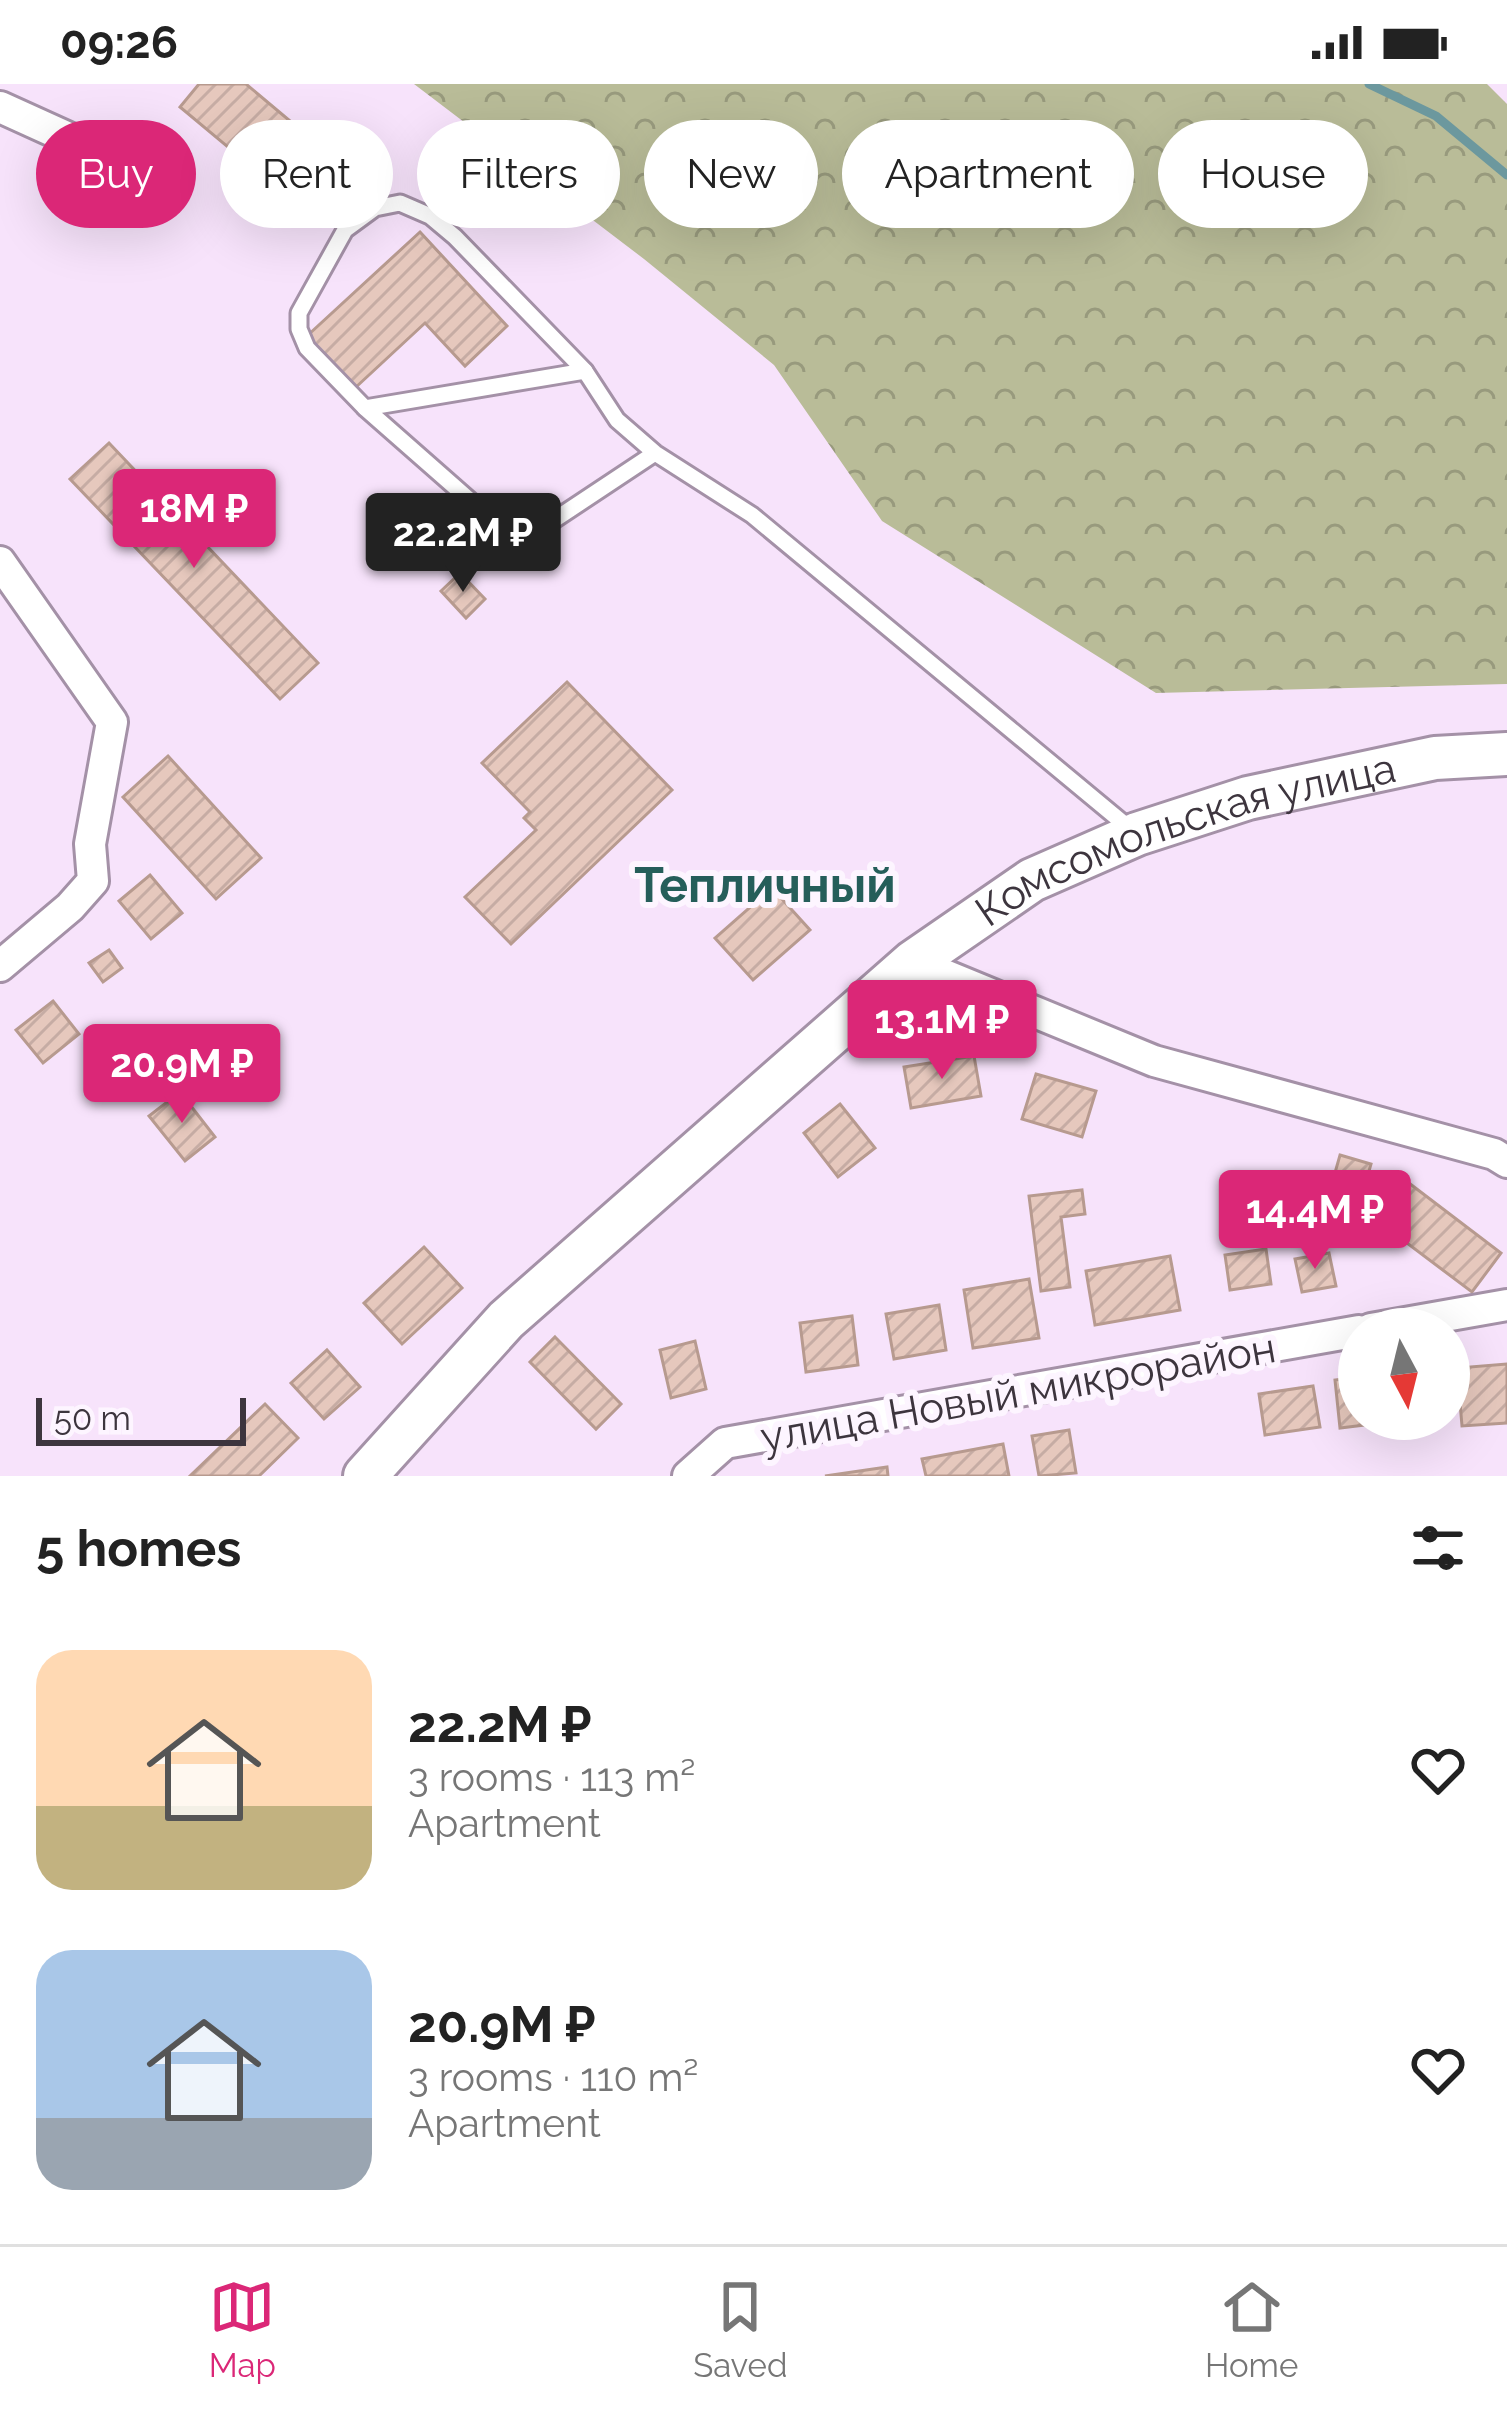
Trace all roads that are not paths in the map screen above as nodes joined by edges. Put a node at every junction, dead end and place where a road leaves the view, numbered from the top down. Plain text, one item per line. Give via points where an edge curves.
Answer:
1 (0, 106) edge
2 (36, 122) edge
3 (585, 371) junction
4 (365, 408) junction
5 (655, 453) junction
6 (0, 562) edge
7 (1507, 754) edge
8 (1137, 834) junction
9 (913, 962) junction
10 (0, 966) edge
11 (1507, 1162) edge
12 (1507, 1305) edge
13 (1470, 1312) edge
14 (1338, 1335) edge
15 (365, 1476) edge
16 (688, 1476) edge

1 - 2 street
3 - 4 lane
3 - 4 lane via 455,236 400,203 375,208 345,230 299,313 307,348
3 - 5 lane via 617,420
4 - 5 lane via 506,532 522,535
5 - 8 lane via 752,515
6 - 10 street via 112,722 90,844 93,881
7 - 8 street, Комсомольская улица via 1435,758 1271,793
8 - 9 street, Комсомольская улица via 1032,880
9 - 11 street via 1154,1061
9 - 15 street, Комсомольская улица via 506,1321
12 - 13 street
14 - 16 street, улица Новый микрорайон via 724,1443

